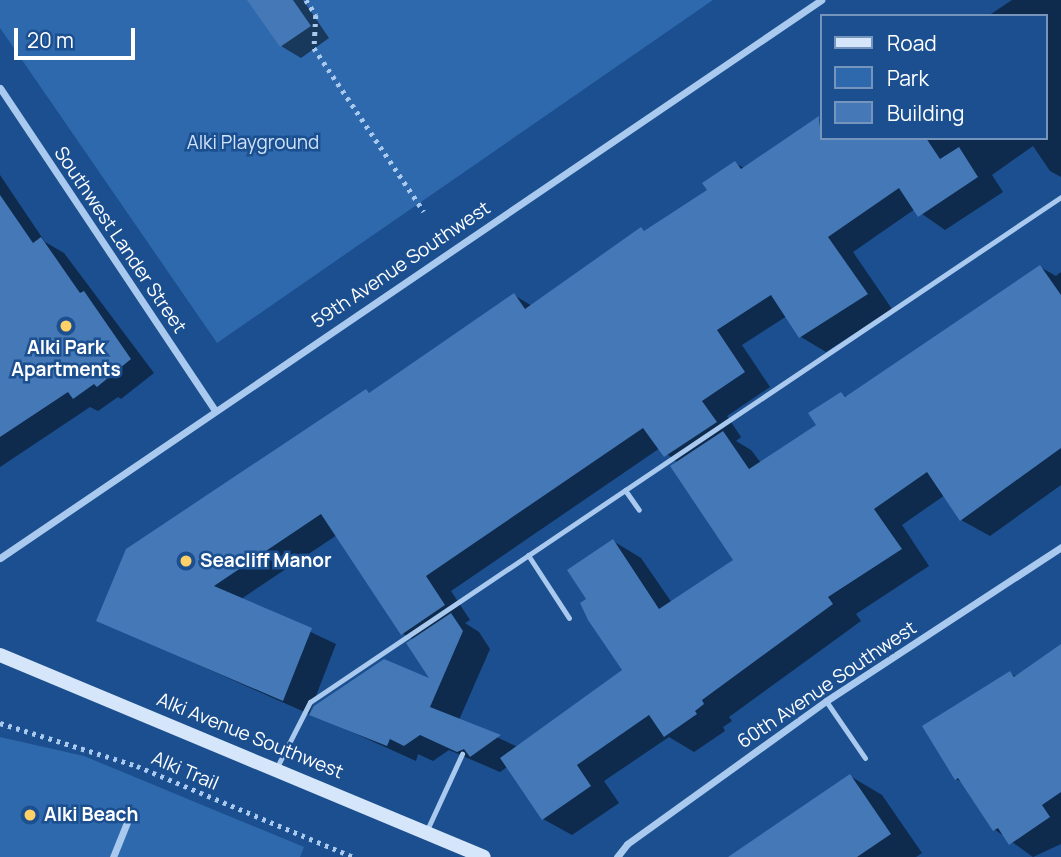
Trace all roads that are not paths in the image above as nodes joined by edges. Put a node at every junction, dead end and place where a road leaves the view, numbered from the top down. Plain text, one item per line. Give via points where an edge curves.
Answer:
1 (821, 0) edge
2 (0, 88) edge
3 (1061, 197) edge
4 (215, 410) junction
5 (625, 489) junction
6 (639, 510) dead end
7 (1061, 547) edge
8 (528, 555) junction
9 (0, 558) edge
10 (569, 618) dead end
11 (0, 655) edge
12 (826, 701) junction
13 (462, 754) dead end
14 (865, 758) dead end
15 (277, 767) junction
16 (130, 815) dead end
17 (427, 830) junction
18 (113, 857) edge
19 (484, 857) edge
20 (617, 857) edge

1 - 4 street, 59th Avenue Southwest
2 - 4 street, Southwest Lander Street
3 - 5 lane
4 - 9 street, 59th Avenue Southwest
5 - 6 lane
5 - 8 lane
7 - 12 street, 60th Avenue Southwest
8 - 10 lane
8 - 15 lane via 310,702
11 - 15 main road, Alki Avenue Southwest
12 - 14 lane
12 - 20 street, 60th Avenue Southwest via 627,844
13 - 17 lane
15 - 17 main road, Alki Avenue Southwest
16 - 18 street
17 - 19 main road, Alki Avenue Southwest

